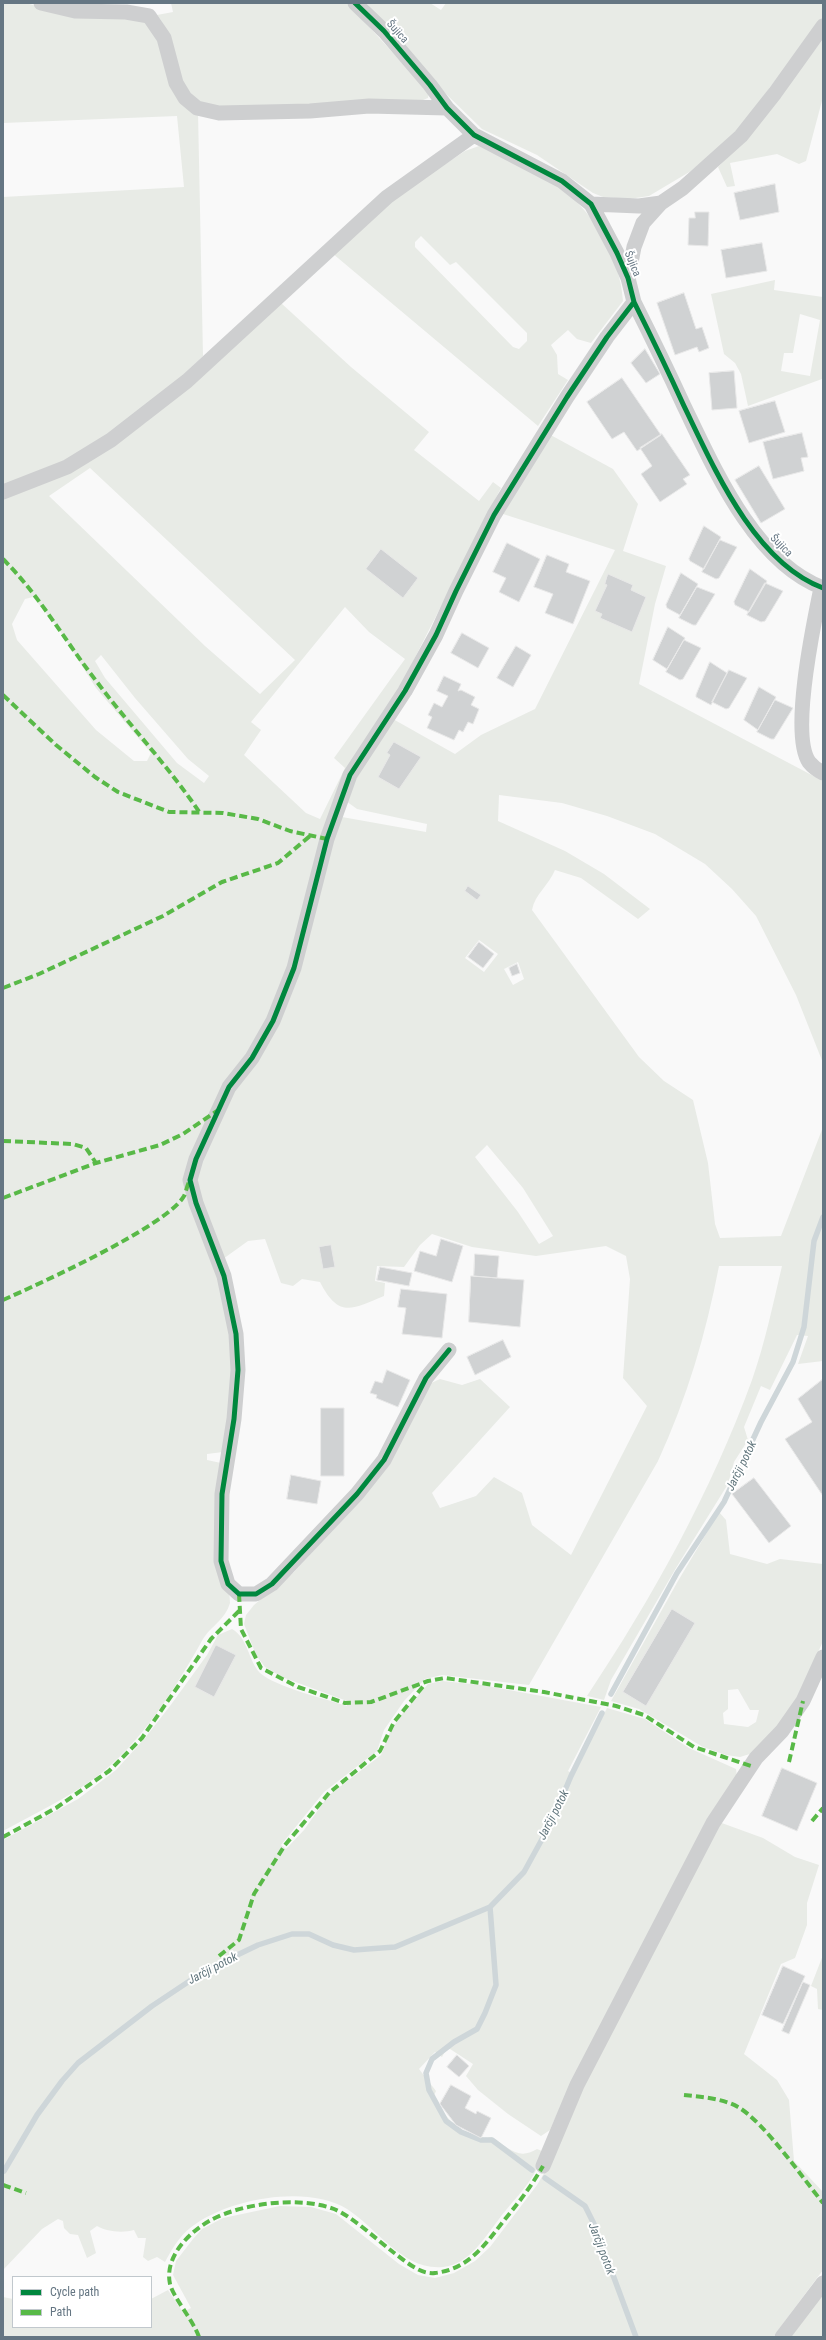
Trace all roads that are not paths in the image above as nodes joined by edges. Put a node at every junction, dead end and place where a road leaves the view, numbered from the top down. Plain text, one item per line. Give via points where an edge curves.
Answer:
1 (42, 3) edge
2 (355, 3) edge
3 (823, 26) edge
4 (447, 108) junction
5 (474, 135) junction
6 (661, 203) junction
7 (591, 204) junction
8 (628, 278) junction
9 (634, 302) junction
10 (3, 492) edge
11 (822, 588) edge
12 (823, 773) edge
13 (449, 1350) dead end
14 (823, 1657) edge
15 (543, 2166) dead end
16 (823, 2283) edge
17 (782, 2337) edge

1 - 4 street via 75,11 126,12 149,16 164,38 176,83 184,98 197,108 219,113 234,113 369,106
2 - 4 street, Šujica via 389,37
3 - 6 street via 741,136 709,167
4 - 5 street, Šujica
5 - 7 street, Šujica via 562,181
5 - 10 street via 387,197 187,381 111,440 67,467
6 - 7 street via 639,206
6 - 8 street via 643,223 634,247
7 - 8 street, Šujica
8 - 9 street, Šujica
9 - 11 street, Šujica via 716,471 747,521 766,547 790,569
9 - 13 street via 579,379 494,515 436,636 405,691 350,775 327,839 294,968 273,1021 252,1058 229,1087 196,1159 190,1180 196,1203 224,1276 236,1334 238,1370 234,1419 222,1494 220,1561 228,1584 239,1594 256,1594 272,1584 357,1494 384,1460 426,1378
11 - 12 street, Šujica via 806,667 802,732 808,761
14 - 15 street via 803,1701 782,1731 756,1758 713,1823 580,2078
16 - 17 street

